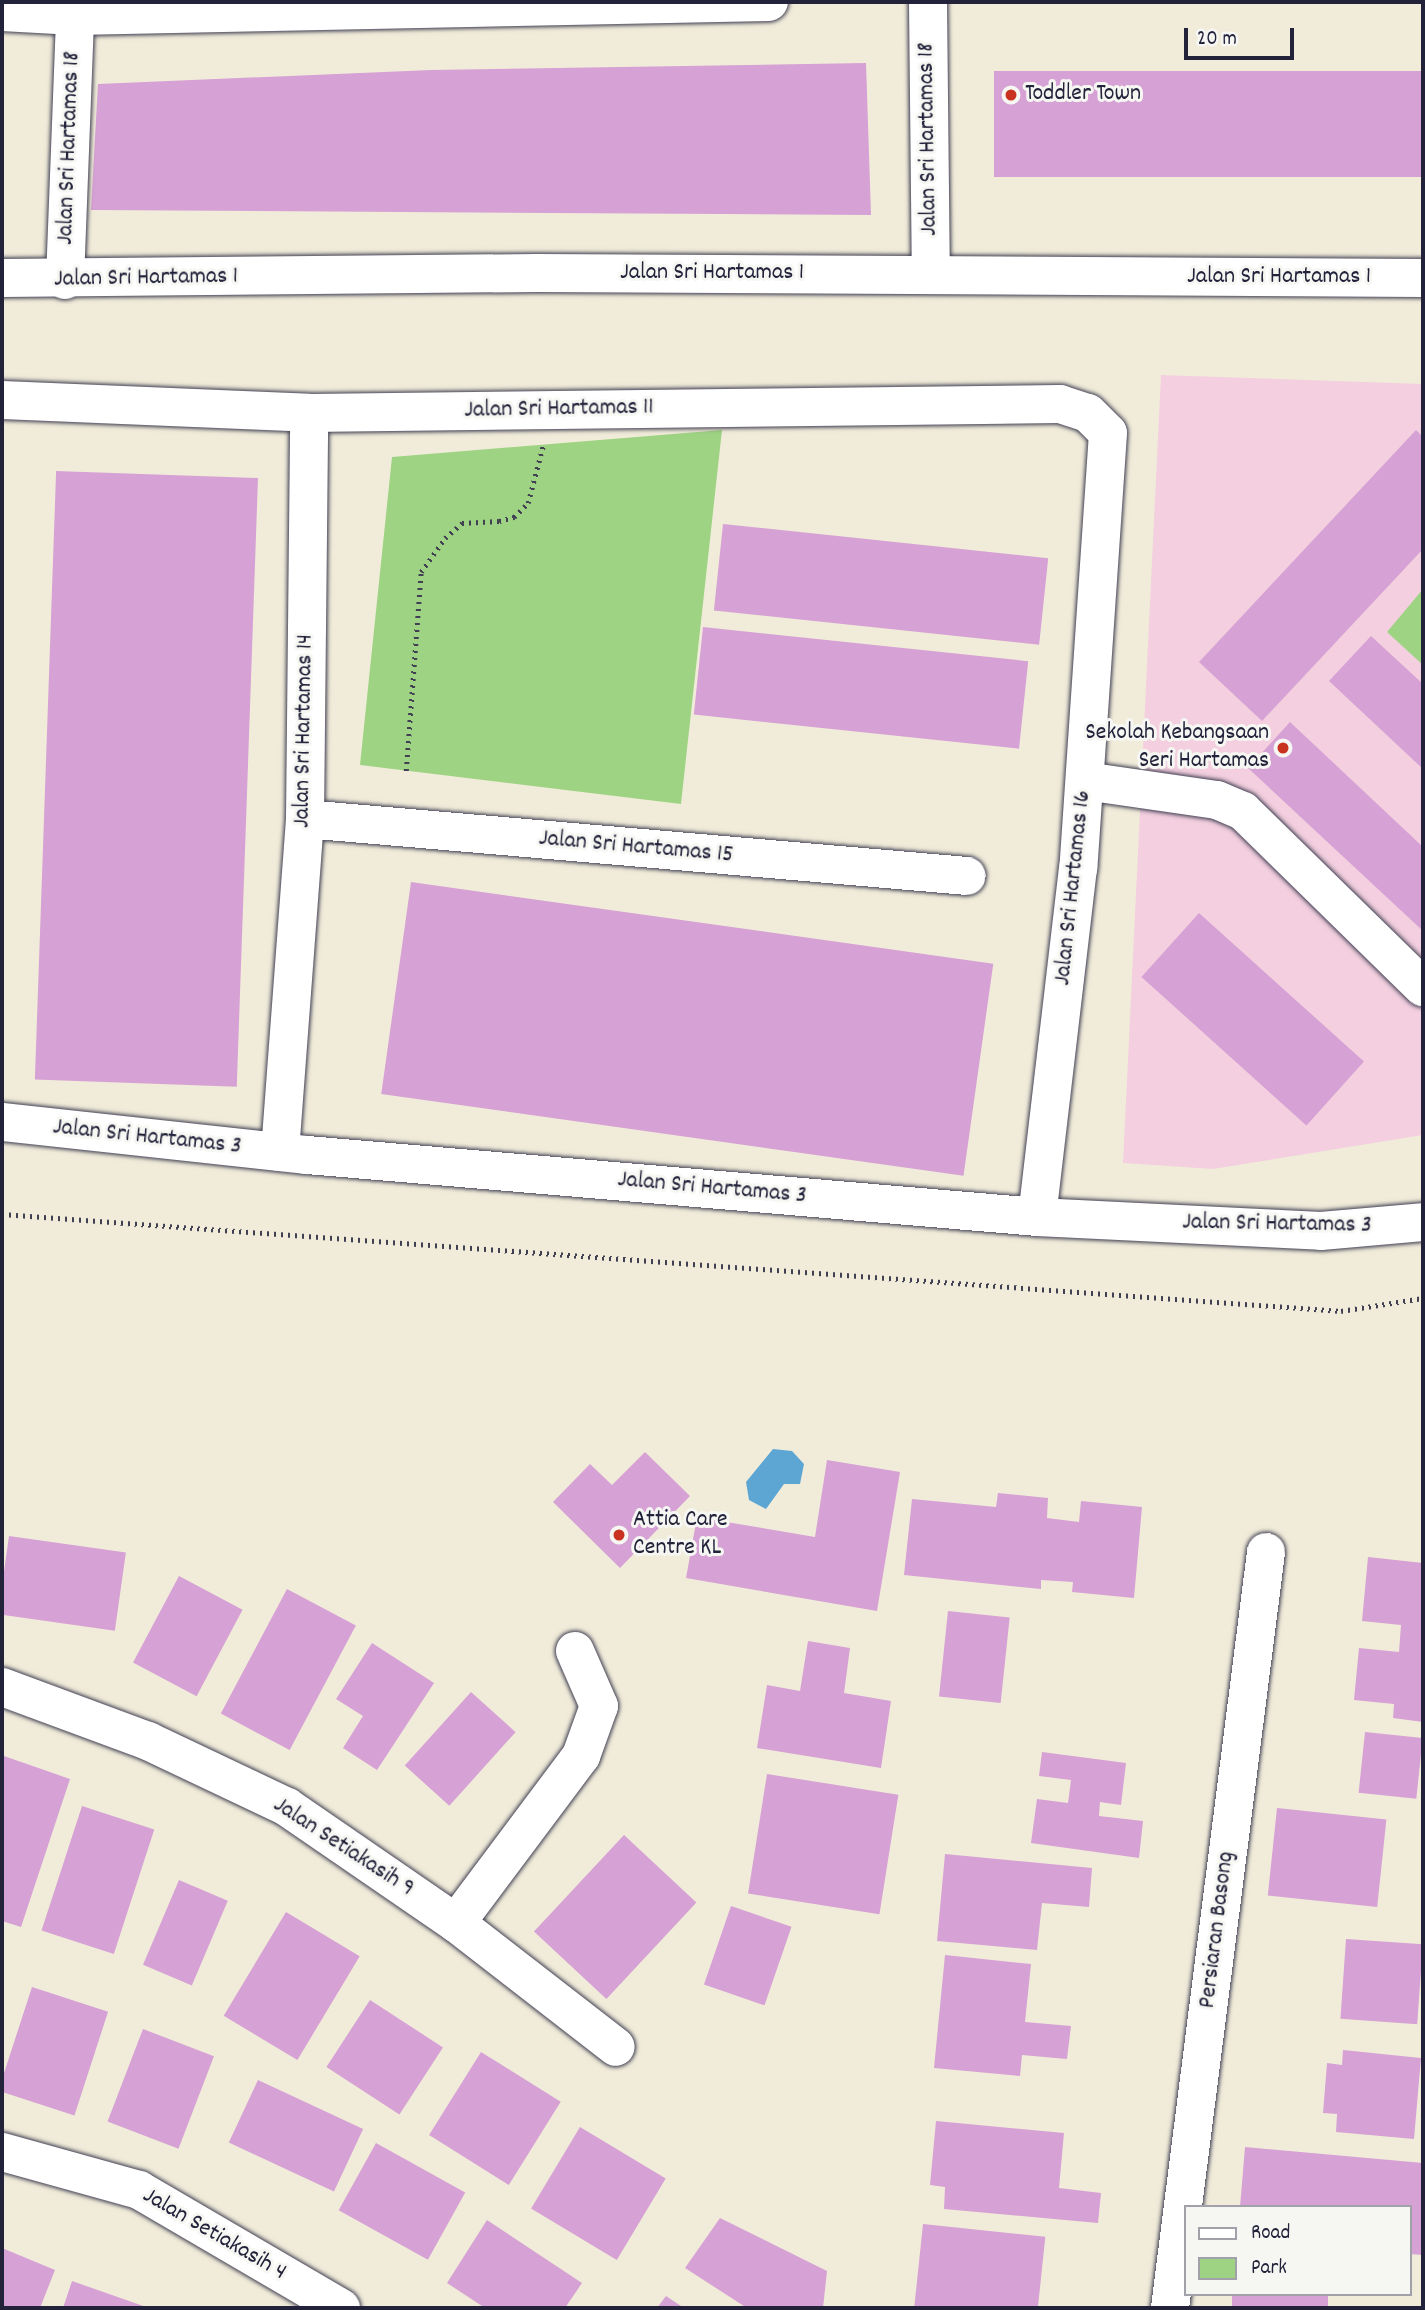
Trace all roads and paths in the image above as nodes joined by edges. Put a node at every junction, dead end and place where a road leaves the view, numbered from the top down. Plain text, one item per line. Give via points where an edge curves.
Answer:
1 (769, 2) edge
2 (928, 2) edge
3 (2, 12) edge
4 (75, 16) junction
5 (931, 275) junction
6 (2, 278) edge
7 (1423, 278) edge
8 (65, 281) junction
9 (2, 400) edge
10 (309, 413) junction
11 (1108, 433) joint
12 (543, 445) dead end
13 (406, 771) dead end
14 (1085, 781) junction
15 (304, 820) junction
16 (967, 876) dead end
17 (1423, 987) edge
18 (2, 1122) edge
19 (293, 1154) junction
20 (2, 1213) edge
21 (1037, 1217) junction
22 (1423, 1222) edge
23 (1423, 1298) edge
24 (1266, 1552) dead end
25 (575, 1651) dead end
26 (2, 1687) edge
27 (456, 1923) junction
28 (615, 2047) dead end
29 (2, 2151) edge
30 (341, 2308) edge
31 (1170, 2308) edge

1 - 4 street, Jalan Sri Hartamas 18
2 - 5 street, Jalan Sri Hartamas 18
3 - 4 street, Jalan Sri Hartamas 18
4 - 8 street, Jalan Sri Hartamas 18
5 - 7 street, Jalan Sri Hartamas 1
5 - 8 street, Jalan Sri Hartamas 1 via 537,273
6 - 8 street, Jalan Sri Hartamas 1
9 - 10 street, Jalan Sri Hartamas 11
10 - 11 street, Jalan Sri Hartamas 11 via 1060,404 1088,413
10 - 15 street, Jalan Sri Hartamas 14
11 - 14 street, Jalan Sri Hartamas 16
12 - 13 path via 528,503 514,517 462,523 421,572
14 - 17 street via 1217,800 1243,811
14 - 21 street, Jalan Sri Hartamas 16
15 - 16 street, Jalan Sri Hartamas 15
15 - 19 street, Jalan Sri Hartamas 14 via 289,1048
18 - 19 street, Jalan Sri Hartamas 3
19 - 21 street, Jalan Sri Hartamas 3
20 - 23 path via 1341,1311
21 - 22 street, Jalan Sri Hartamas 3 via 1321,1231
24 - 31 street, Persiaran Basong
25 - 27 street via 599,1706 581,1756
26 - 27 street, Jalan Setiakasih 9 via 148,1741 287,1807
27 - 28 street, Jalan Setiakasih 9
29 - 30 street, Jalan Setiakasih 4 via 139,2190

